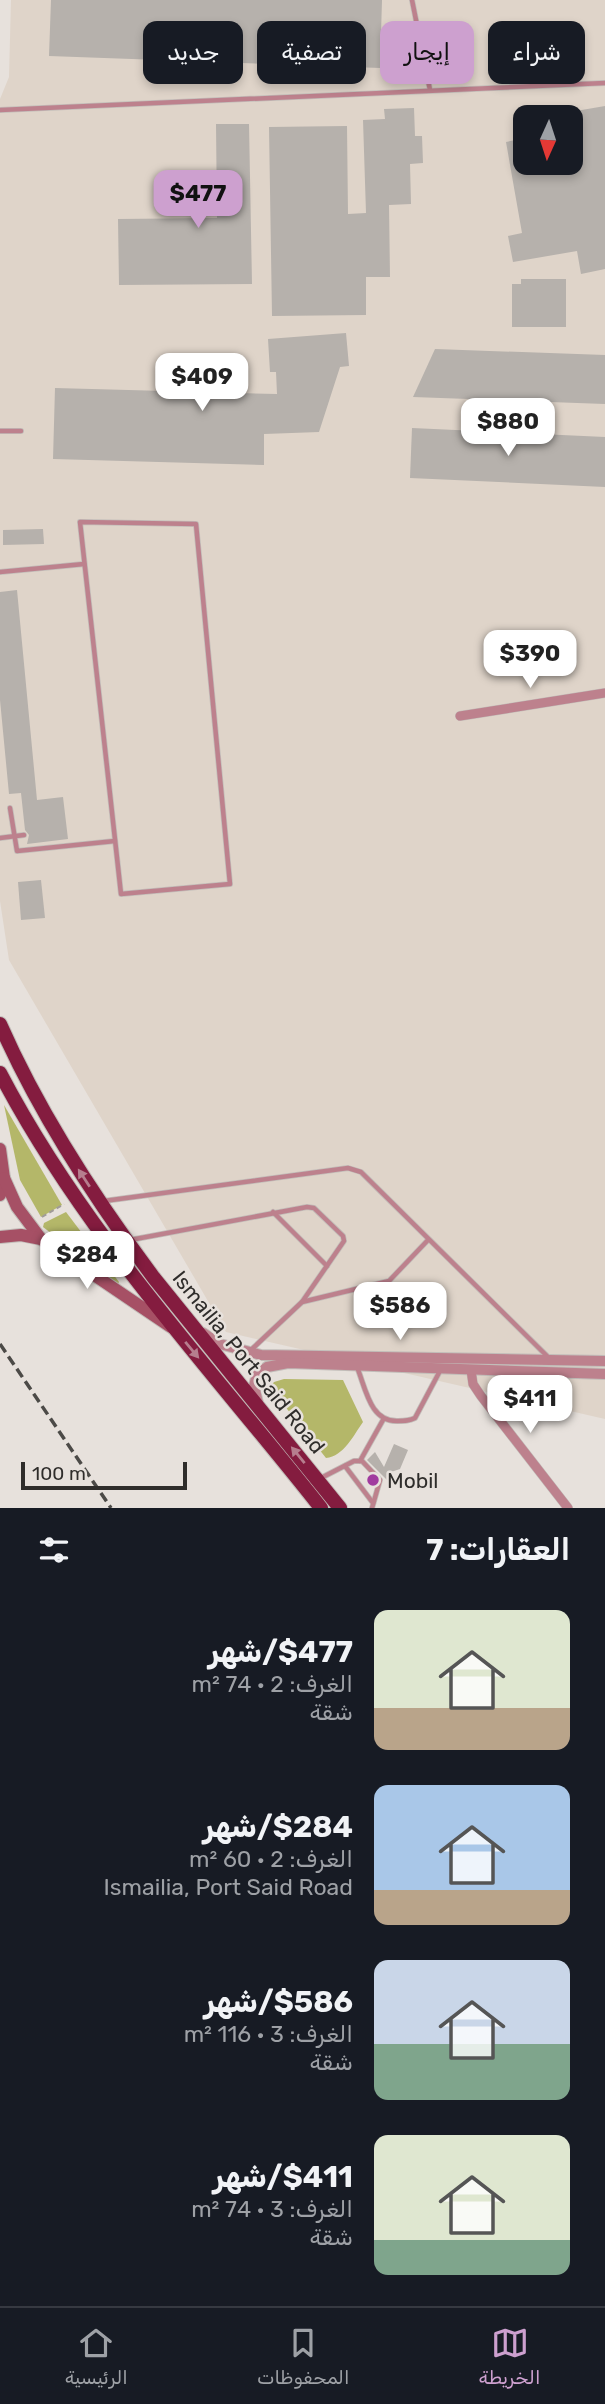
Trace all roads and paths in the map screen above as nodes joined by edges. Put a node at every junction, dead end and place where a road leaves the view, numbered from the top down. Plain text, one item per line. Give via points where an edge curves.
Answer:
1 (412, 0) edge
2 (605, 83) edge
3 (430, 90) junction
4 (0, 110) edge
5 (0, 431) edge
6 (21, 432) dead end
7 (84, 564) junction
8 (0, 572) edge
9 (605, 693) edge
10 (460, 716) dead end
11 (10, 808) dead end
12 (24, 835) dead end
13 (15, 836) junction
14 (0, 838) edge
15 (115, 841) junction
16 (0, 1024) edge
17 (0, 1073) edge
18 (0, 1149) edge
19 (4, 1178) junction
20 (0, 1195) edge
21 (75, 1198) junction
22 (99, 1201) junction
23 (273, 1213) junction
24 (29, 1225) junction
25 (0, 1237) edge
26 (41, 1239) junction
27 (428, 1240) junction
28 (126, 1241) junction
29 (327, 1266) junction
30 (302, 1302) junction
31 (191, 1324) junction
32 (176, 1330) junction
33 (249, 1352) junction
34 (551, 1360) junction
35 (605, 1361) edge
36 (357, 1362) junction
37 (441, 1368) junction
38 (471, 1370) junction
39 (605, 1374) edge
40 (258, 1406) junction
41 (383, 1420) junction
42 (360, 1461) junction
43 (345, 1466) junction
44 (318, 1479) junction
45 (373, 1506) edge
46 (321, 1508) edge
47 (340, 1508) edge
48 (568, 1508) edge

1 - 3 lane
2 - 3 lane
3 - 4 lane
5 - 6 lane
7 - 8 lane
7 - 15 lane
7 - 15 lane via 80,522 196,524 230,884 121,894
9 - 10 street
11 - 13 lane
12 - 13 lane
13 - 14 lane
13 - 15 lane via 17,851
22 -> 16 highway, Ismailia, Port Said Road via 50,1121
17 - 21 highway, Ismailia, Port Said Road
18 - 19 main road
19 - 20 main road
19 - 24 main road
21 - 24 path
21 - 32 highway, Ismailia, Port Said Road
22 - 27 lane via 348,1168 361,1172
22 - 28 highway, Ismailia, Port Said Road
23 - 28 lane
23 - 29 lane
23 - 29 lane via 314,1208 343,1236
24 - 26 main road
25 - 26 main road
26 - 32 main road
27 - 30 lane via 388,1281
27 - 34 lane
28 - 31 highway, Ismailia, Port Said Road
29 - 30 lane
30 - 33 lane
31 - 33 street via 220,1344
31 - 40 highway, Ismailia, Port Said Road
32 -> 46 highway, Ismailia, Port Said Road
33 - 36 street
34 - 35 street
34 - 36 street
36 - 37 street
36 - 40 street via 267,1367 254,1379
36 - 41 lane via 375,1412
37 - 38 street
37 - 41 lane via 415,1418
38 - 39 street
38 - 48 street via 481,1396
44 -> 40 highway, Ismailia, Port Said Road
41 - 42 lane
42 - 43 lane
42 - 45 lane via 380,1480
43 - 44 lane
43 - 45 lane
44 - 47 highway, Ismailia, Port Said Road

